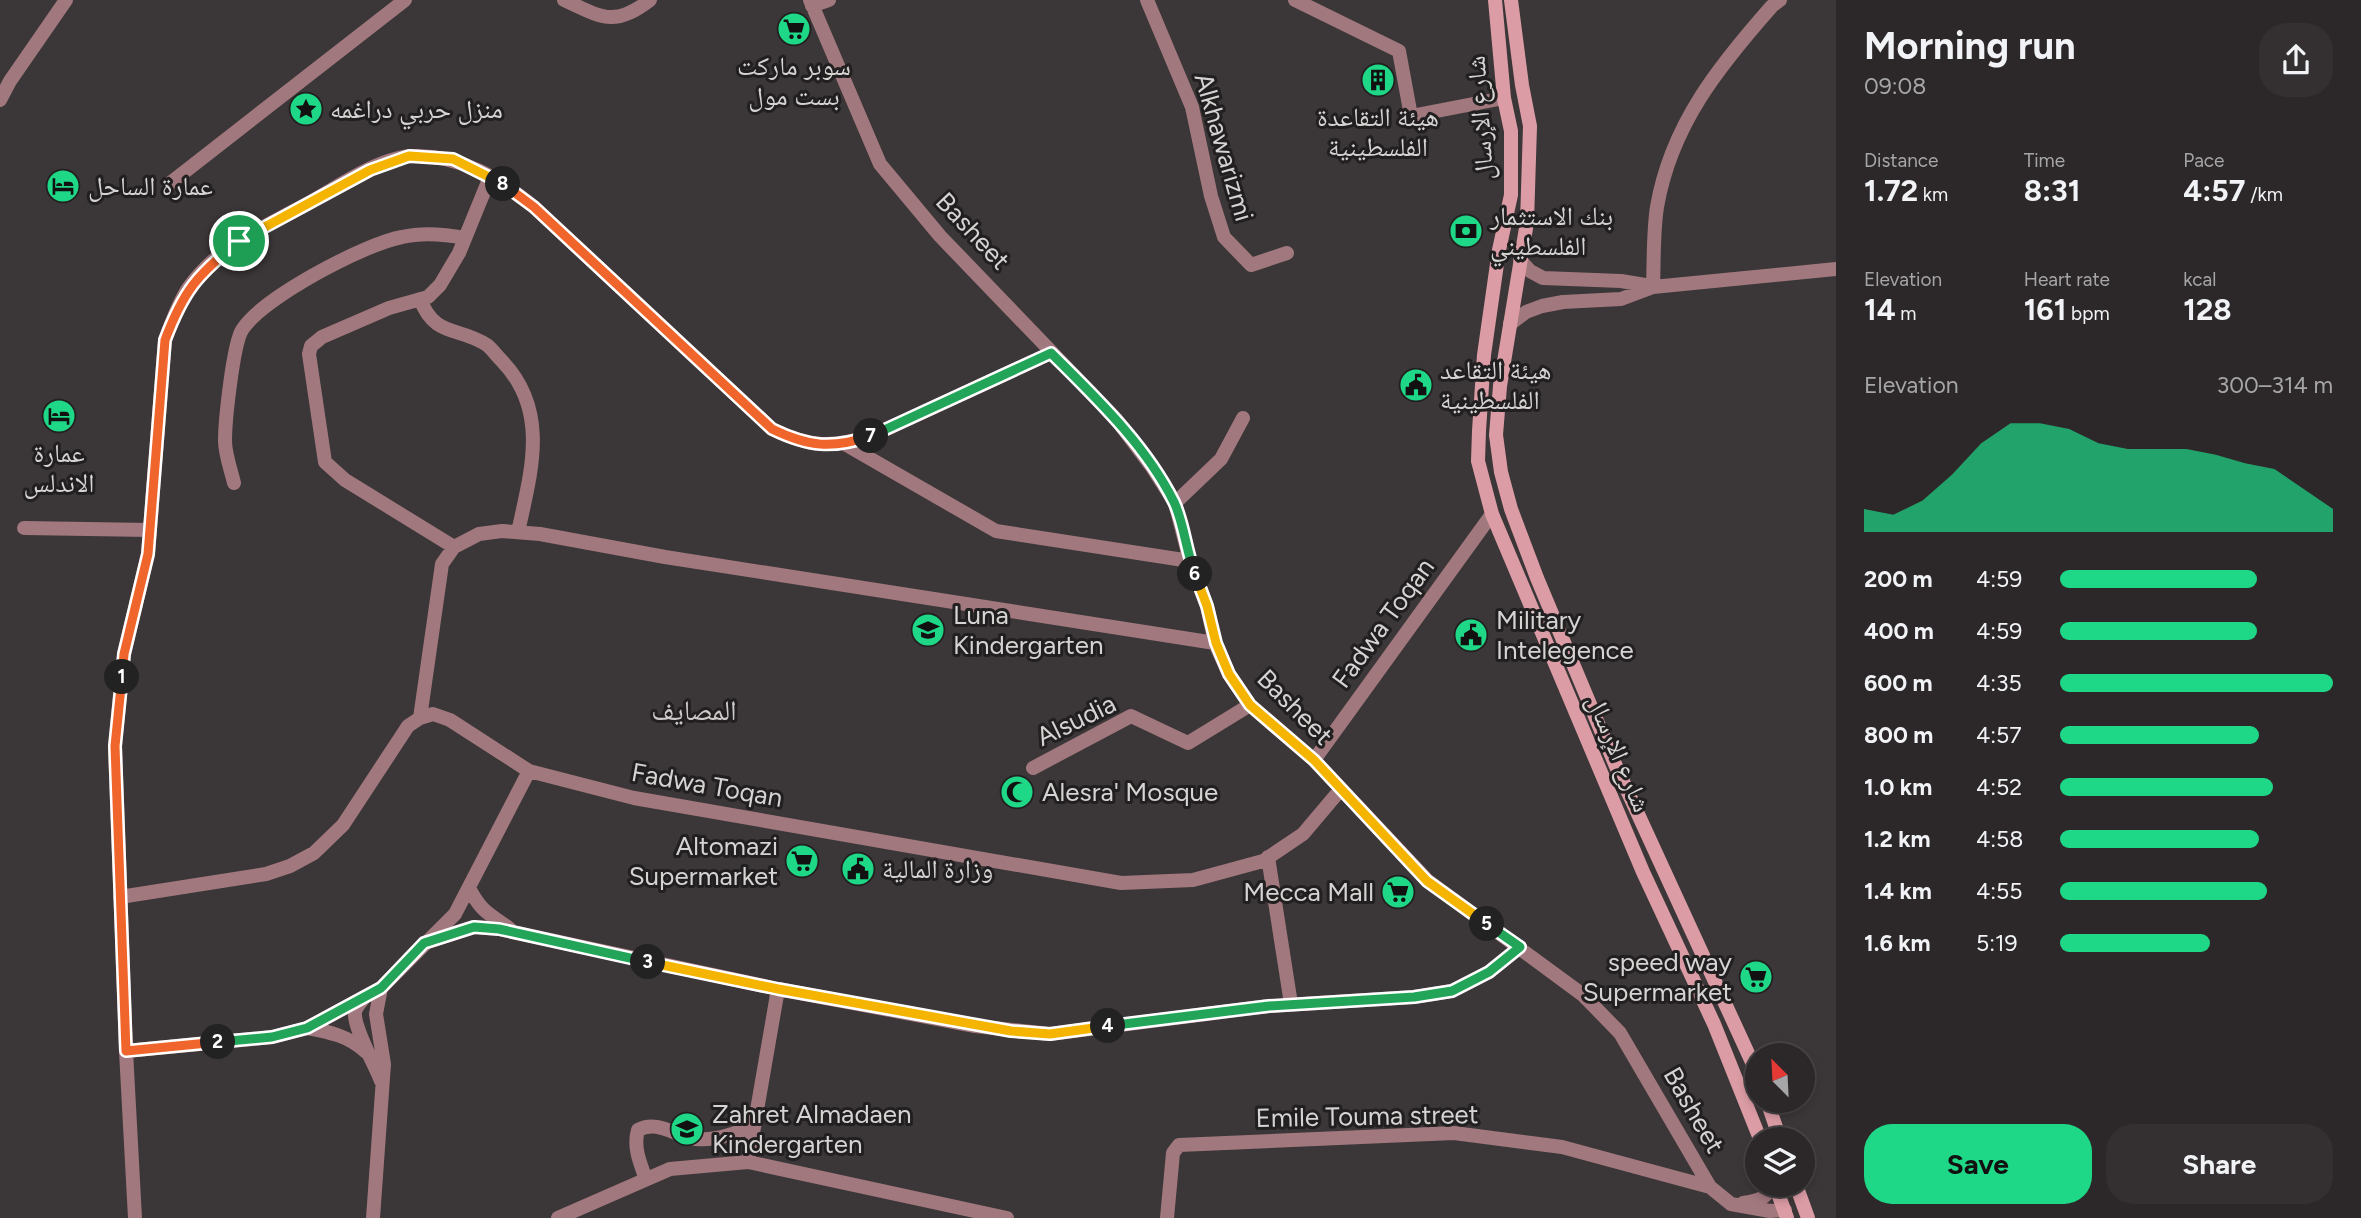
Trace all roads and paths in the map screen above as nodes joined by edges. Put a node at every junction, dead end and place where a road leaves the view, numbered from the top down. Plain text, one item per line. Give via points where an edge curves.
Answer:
1 (66, 0) edge
2 (405, 0) edge
3 (564, 0) edge
4 (650, 0) edge
5 (829, 0) edge
6 (1147, 0) edge
7 (1295, 0) edge
8 (1495, 0) edge
9 (1511, 0) edge
10 (1780, 0) edge
11 (811, 3) edge
12 (1504, 99) junction
13 (0, 100) edge
14 (490, 177) junction
15 (169, 184) dead end
16 (465, 238) junction
17 (1287, 253) dead end
18 (1520, 260) junction
19 (1836, 270) edge
20 (1653, 287) junction
21 (420, 299) junction
22 (1510, 324) junction
23 (1051, 353) junction
24 (1243, 418) dead end
25 (842, 443) junction
26 (234, 483) dead end
27 (1175, 503) junction
28 (1492, 514) junction
29 (24, 528) dead end
30 (150, 530) junction
31 (518, 532) junction
32 (454, 547) junction
33 (1190, 561) junction
34 (1216, 643) junction
35 (1250, 705) junction
36 (420, 718) junction
37 (1314, 760) junction
38 (1033, 768) dead end
39 (529, 771) junction
40 (1341, 789) junction
41 (1268, 857) junction
42 (469, 888) junction
43 (120, 897) junction
44 (517, 934) junction
45 (424, 943) junction
46 (1520, 947) junction
47 (381, 988) junction
48 (778, 989) junction
49 (364, 997) junction
50 (1292, 1004) junction
51 (307, 1028) junction
52 (1745, 1047) edge
53 (126, 1051) junction
54 (369, 1054) junction
55 (382, 1082) junction
56 (755, 1124) junction
57 (1755, 1127) edge
58 (748, 1162) junction
59 (646, 1179) junction
60 (1710, 1187) junction
61 (1764, 1197) edge
62 (1779, 1197) edge
63 (1800, 1197) edge
64 (1731, 1204) junction
65 (1786, 1214) edge
66 (135, 1218) edge
67 (373, 1218) edge
68 (558, 1218) edge
69 (1007, 1218) edge
70 (1167, 1218) edge
71 (1748, 1218) edge
72 (1808, 1218) edge

1 - 13 street
2 - 15 street
3 - 4 street via 613,19
5 - 11 street, Basheet
6 - 17 street, Alkhawarizmi via 1192,107 1224,237 1251,265
7 - 12 street via 1399,51 1411,116
8 - 12 main road, شارع الإرسال
9 - 18 main road, شارع الإرسال via 1530,126 1527,222
10 - 20 street via 1727,57 1694,105 1669,159 1657,208
11 - 23 street, Basheet via 880,164 940,236
12 - 28 main road, شارع الإرسال via 1511,131 1511,195 1484,355 1478,461
14 - 16 street
14 - 25 street via 534,207 772,429 812,444
14 - 30 street via 453,159 409,156 390,161 239,241 211,263 190,286 165,340
16 - 21 street via 440,285
16 - 26 street via 426,233 373,244 283,295 242,331 234,355 225,443
18 - 20 street via 1543,278
18 - 22 main road, شارع الإرسال
19 - 20 street
20 - 22 street via 1622,299 1542,306
21 - 31 street via 431,320 487,345 511,371 529,402 534,435
21 - 32 street via 322,337 309,354 325,462 345,480
22 - 52 main road, شارع الإرسال via 1496,435 1511,509 1615,764
23 - 25 street via 874,435
23 - 27 street, Basheet via 1116,419
24 - 27 street via 1221,458
25 - 33 street via 996,531
27 - 33 street, Basheet
28 - 37 street, Fadwa Toqan
28 - 57 main road, شارع الإرسال
29 - 30 street
30 - 43 street via 124,654 115,746
31 - 32 street via 479,534
31 - 34 street
32 - 36 street via 442,564
33 - 34 street, Basheet
34 - 35 street, Basheet via 1229,674
35 - 37 street, Basheet
35 - 38 street, Alsudia via 1188,743 1131,716
36 - 39 street, Fadwa Toqan via 433,714 450,720
36 - 43 street via 408,726 343,825 314,853 266,874
37 - 40 street, Basheet
39 - 41 street, Fadwa Toqan via 634,798 1121,883 1193,880
39 - 42 street
40 - 41 street, Fadwa Toqan via 1303,834
40 - 46 street, Basheet via 1427,881
41 - 50 street
42 - 44 street via 489,916
42 - 45 street via 455,914
43 - 53 street
44 - 45 street via 474,927
44 - 48 street
45 - 47 street
46 - 50 street via 1489,972 1452,991
46 - 60 street, Basheet via 1583,995 1620,1033
47 - 49 street
47 - 55 street via 376,1014 384,1063
48 - 50 street via 975,1026 1050,1034
48 - 56 street
49 - 51 street
49 - 54 street via 355,1010 356,1027
51 - 53 street via 272,1037
51 - 54 street via 333,1032
53 - 66 street
54 - 55 street
55 - 67 street
56 - 58 street
56 - 59 street via 737,1133 696,1139 645,1126 635,1139
58 - 59 street via 670,1169
58 - 69 street
59 - 68 street
60 - 64 street, Basheet
60 - 70 street, Emile Touma street via 1562,1147 1454,1133 1179,1144 1173,1153
61 - 64 street
62 - 65 main road
63 - 72 main road
64 - 65 street, Basheet
64 - 71 street

